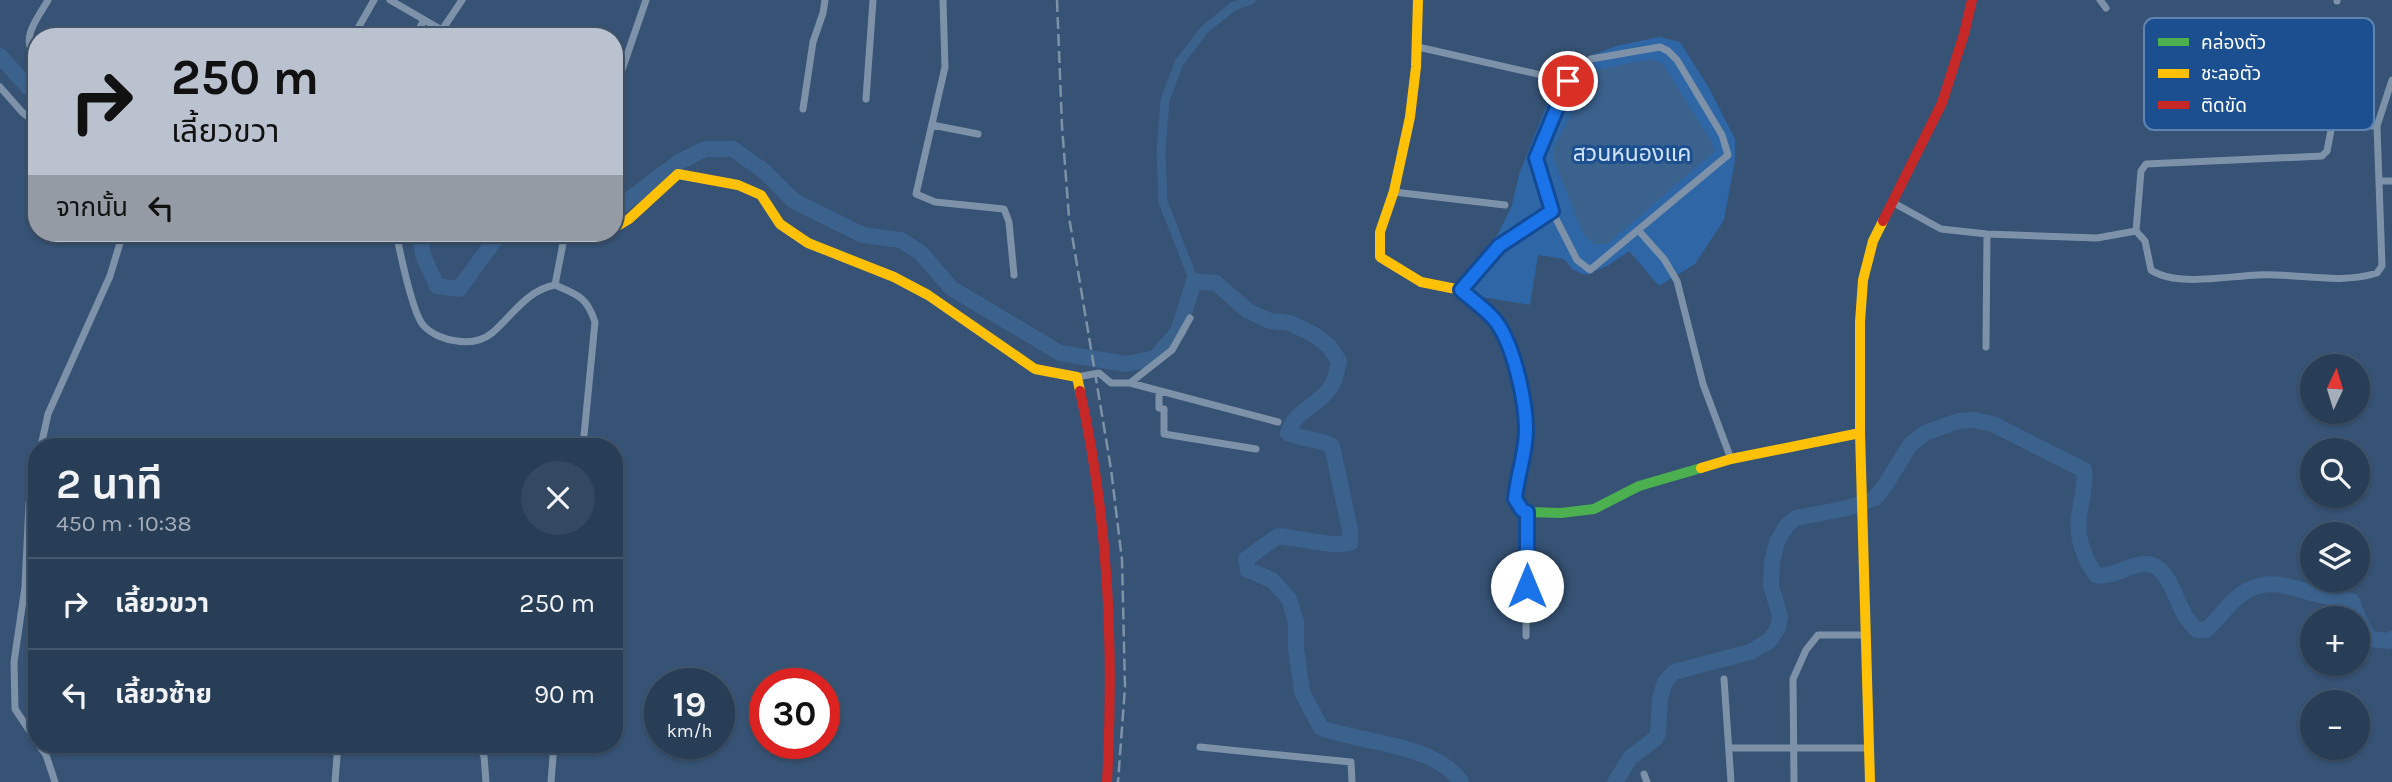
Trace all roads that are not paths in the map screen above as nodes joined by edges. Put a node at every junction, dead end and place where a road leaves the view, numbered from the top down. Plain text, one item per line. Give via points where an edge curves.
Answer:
1 (48, 0) edge
2 (374, 0) edge
3 (390, 0) edge
4 (462, 0) edge
5 (646, 0) edge
6 (825, 0) edge
7 (873, 0) edge
8 (943, 0) edge
9 (1418, 0) edge
10 (1972, 0) edge
11 (2100, 0) edge
12 (2106, 8) dead end
13 (424, 20) junction
14 (34, 28) edge
15 (358, 28) edge
16 (420, 28) edge
17 (438, 28) edge
18 (443, 28) edge
19 (1418, 47) junction
20 (623, 67) edge
21 (2392, 80) edge
22 (1568, 81) junction
23 (0, 87) edge
24 (866, 99) dead end
25 (803, 109) dead end
26 (28, 117) edge
27 (933, 125) junction
28 (2374, 126) edge
29 (2377, 126) junction
30 (2331, 130) edge
31 (978, 134) dead end
32 (2380, 181) junction
33 (2392, 181) edge
34 (1394, 192) junction
35 (1892, 202) junction
36 (1505, 205) dead end
37 (1552, 211) junction
38 (623, 223) edge
39 (1639, 231) junction
40 (2136, 231) junction
41 (1987, 234) junction
42 (119, 242) edge
43 (398, 242) edge
44 (563, 242) edge
45 (1014, 275) dead end
46 (555, 285) junction
47 (1461, 290) junction
48 (1190, 318) dead end
49 (1986, 347) dead end
50 (1077, 377) junction
51 (1130, 383) junction
52 (1159, 392) junction
53 (1278, 422) dead end
54 (1860, 433) junction
55 (43, 438) edge
56 (584, 438) edge
57 (1256, 449) dead end
58 (1731, 459) junction
59 (1527, 512) junction
60 (28, 520) edge
61 (24, 587) junction
62 (28, 589) edge
63 (1866, 635) junction
64 (1526, 636) dead end
65 (1724, 679) dead end
66 (28, 729) edge
67 (1200, 747) dead end
68 (1730, 748) junction
69 (1793, 748) junction
70 (1869, 748) junction
71 (44, 753) edge
72 (337, 753) edge
73 (482, 753) edge
74 (553, 753) edge
75 (1644, 774) dead end
76 (55, 782) edge
77 (335, 782) edge
78 (486, 782) edge
79 (551, 782) edge
80 (1107, 782) edge
81 (1352, 782) edge
82 (1647, 782) edge
83 (1731, 782) edge
84 (1794, 782) edge
85 (1870, 782) edge

1 - 14 street
2 - 15 street
3 - 13 street
4 - 18 street
5 - 20 street
6 - 25 street
7 - 24 street
8 - 27 street via 945,67
9 - 19 street
10 - 35 street via 1942,103
11 - 12 street
13 - 16 street
13 - 17 street
19 - 22 street
19 - 34 street via 1408,132
21 - 29 street
22 - 37 street via 1536,158
22 - 39 street via 1591,59 1660,47 1677,61 1722,135 1728,155
23 - 26 street
27 - 31 street
27 - 45 street via 916,194 935,202 1004,209
28 - 29 street
29 - 32 street
30 - 40 street via 2322,156 2146,163 2141,171
32 - 33 street
32 - 40 street via 2382,266 2371,275 2259,275 2214,280 2160,276 2151,270 2145,241
34 - 36 street
34 - 47 street via 1378,236 1380,257 1422,282
35 - 41 street via 1941,229
35 - 54 street via 1873,241 1863,280
37 - 39 street via 1577,260 1590,270
37 - 47 street via 1499,246
38 - 50 street via 677,174 738,185 761,195 780,224 808,243 928,295 1035,369
39 - 58 street via 1677,281 1703,384
40 - 41 street via 2097,238
41 - 49 street
42 - 55 street via 110,276 48,414
43 - 46 street via 419,318 434,334 451,341 489,336 520,304
44 - 46 street
46 - 56 street via 590,306 595,322
47 - 59 street via 1494,318 1513,360 1526,432 1515,499
48 - 51 street via 1172,350
50 - 51 street via 1099,373 1111,383
50 - 80 street via 1098,482 1111,591
51 - 52 street
52 - 53 street
52 - 57 street via 1164,434
54 - 58 street
54 - 63 street
58 - 59 street via 1639,486 1594,509
59 - 64 street
60 - 61 street
61 - 62 street
61 - 66 street via 14,662 15,709
63 - 69 street via 1818,635 1806,650 1793,679
63 - 70 street
65 - 68 street
67 - 81 street via 1352,762
68 - 69 street
68 - 83 street
69 - 70 street
69 - 84 street
70 - 85 street
71 - 76 street
72 - 77 street
73 - 78 street
74 - 79 street
75 - 82 street

